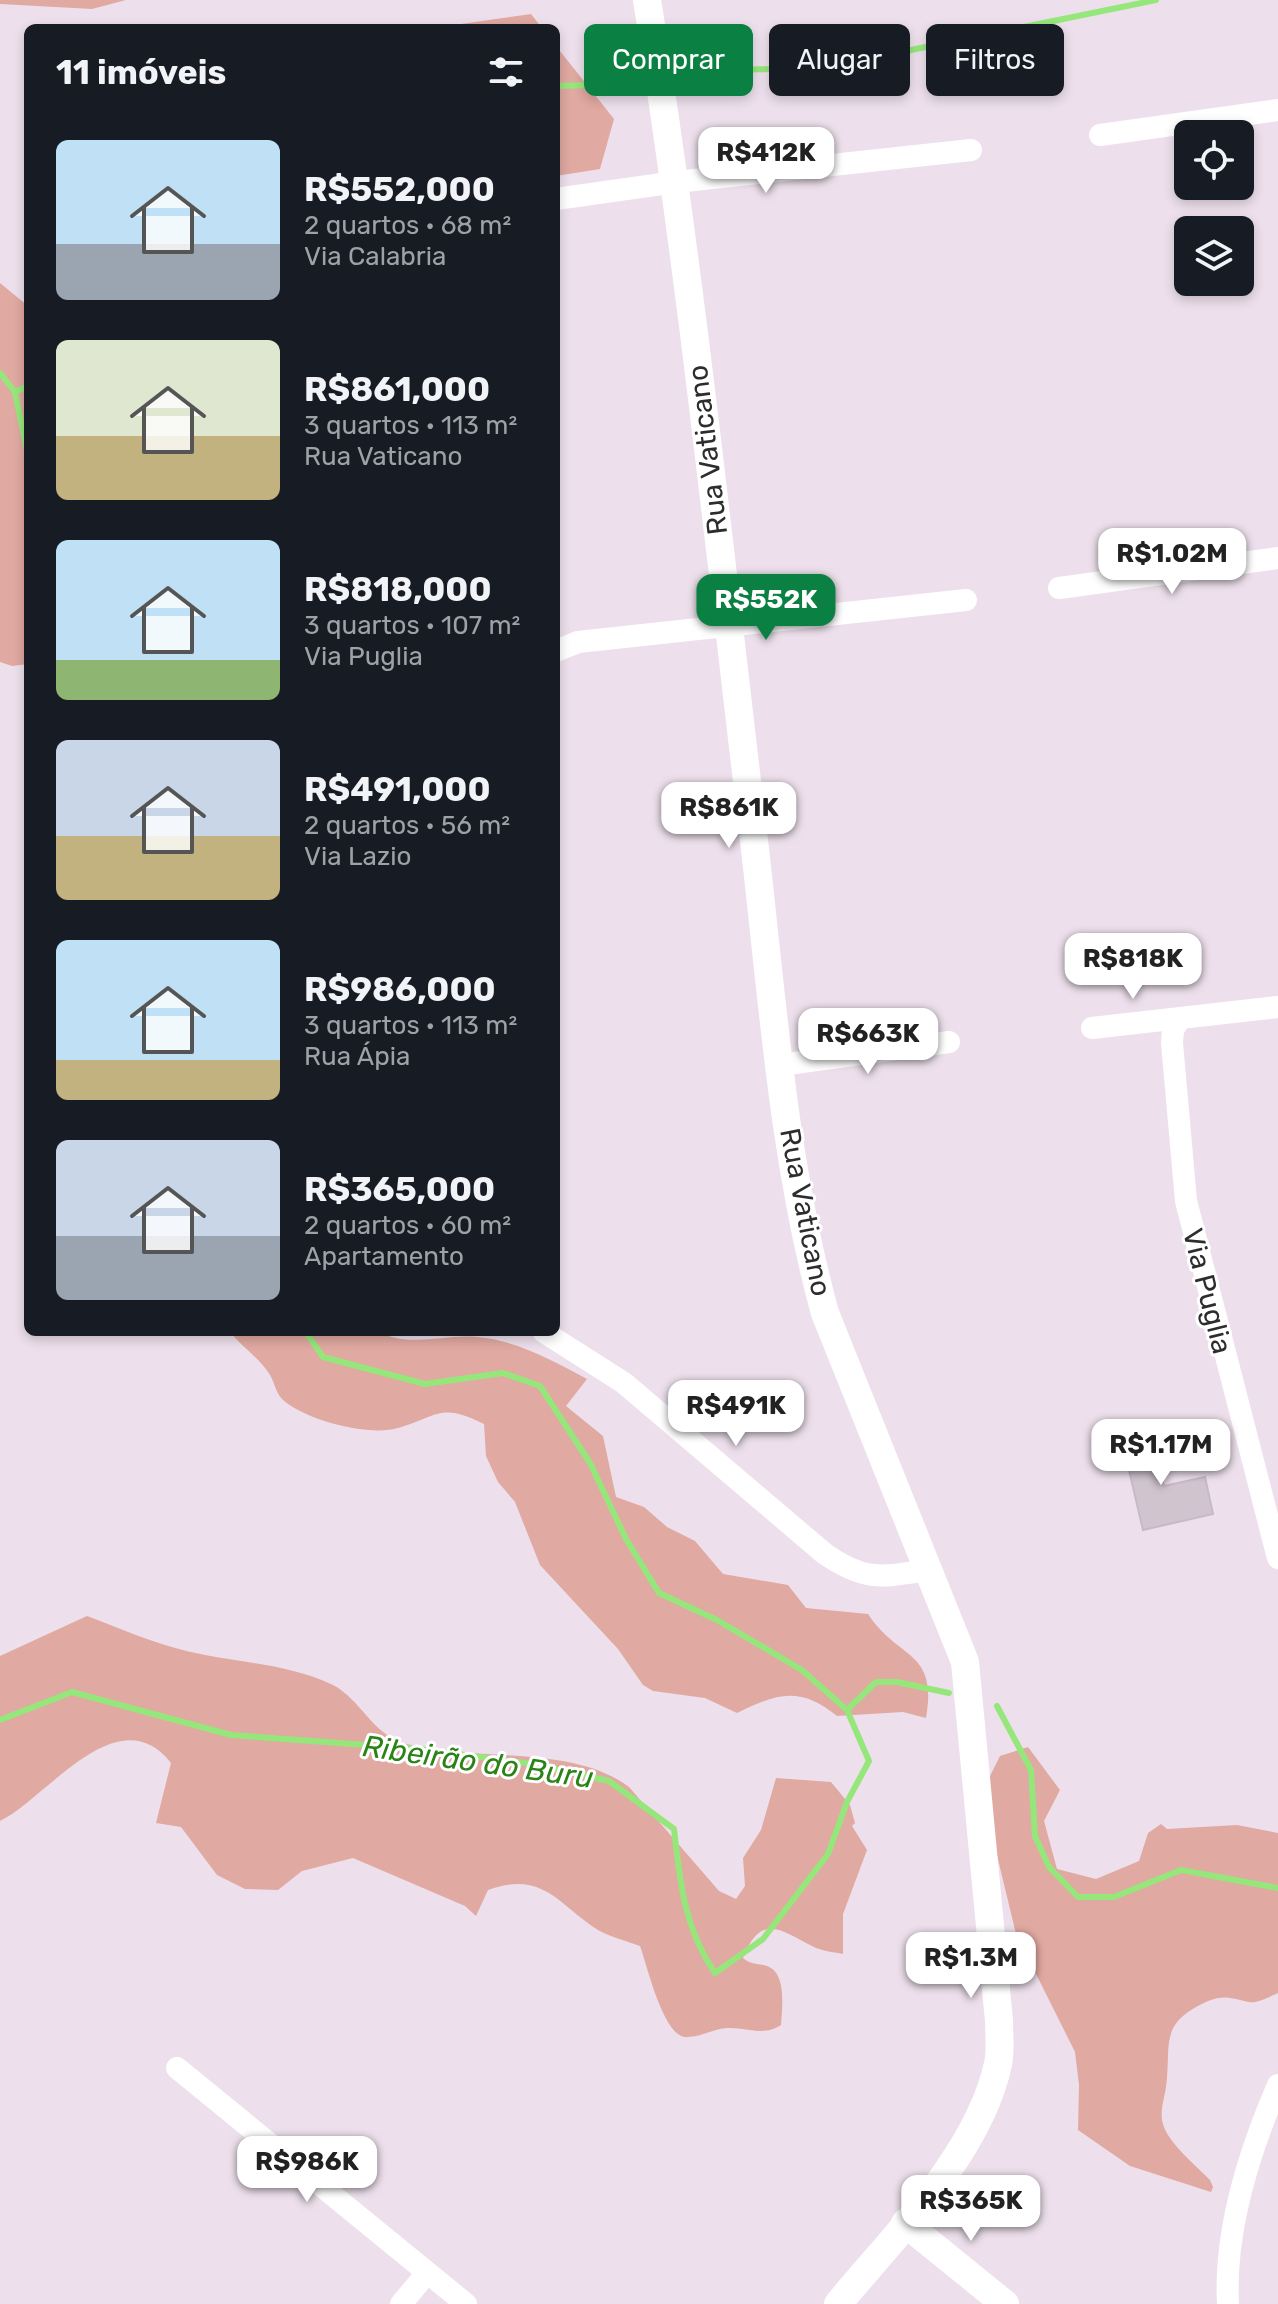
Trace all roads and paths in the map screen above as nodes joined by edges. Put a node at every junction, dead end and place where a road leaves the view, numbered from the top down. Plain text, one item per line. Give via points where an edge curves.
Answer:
1 (647, 0) edge
2 (1278, 110) edge
3 (1100, 135) dead end
4 (971, 150) dead end
5 (676, 182) junction
6 (560, 198) edge
7 (1278, 558) edge
8 (1059, 588) dead end
9 (966, 600) dead end
10 (728, 623) junction
11 (560, 649) edge
12 (1278, 1007) edge
13 (1179, 1020) junction
14 (1092, 1028) dead end
15 (949, 1042) dead end
16 (780, 1065) junction
17 (550, 1336) edge
18 (1278, 1558) edge
19 (929, 1570) junction
20 (177, 2068) dead end
21 (1278, 2085) edge
22 (905, 2223) junction
23 (427, 2273) junction
24 (401, 2304) edge
25 (466, 2304) edge
26 (838, 2304) edge
27 (1005, 2304) edge
28 (1228, 2304) edge

1 - 5 street, Rua Vaticano
2 - 3 street
4 - 5 street
5 - 6 street
5 - 10 street, Rua Vaticano
7 - 8 street
9 - 10 street
10 - 11 street via 578,642
10 - 16 street, Rua Vaticano
12 - 13 street
13 - 14 street
13 - 18 street, Via Puglia via 1172,1043 1186,1201
15 - 16 street
16 - 19 street, Rua Vaticano via 808,1252 825,1313
17 - 19 street via 624,1383 853,1572 875,1576
19 - 22 street, Rua Vaticano via 965,1662 999,2062 987,2100 957,2157
20 - 23 street
21 - 28 street via 1246,2172 1226,2271
22 - 26 street, Rua Vaticano
22 - 27 street
23 - 24 street
23 - 25 street

